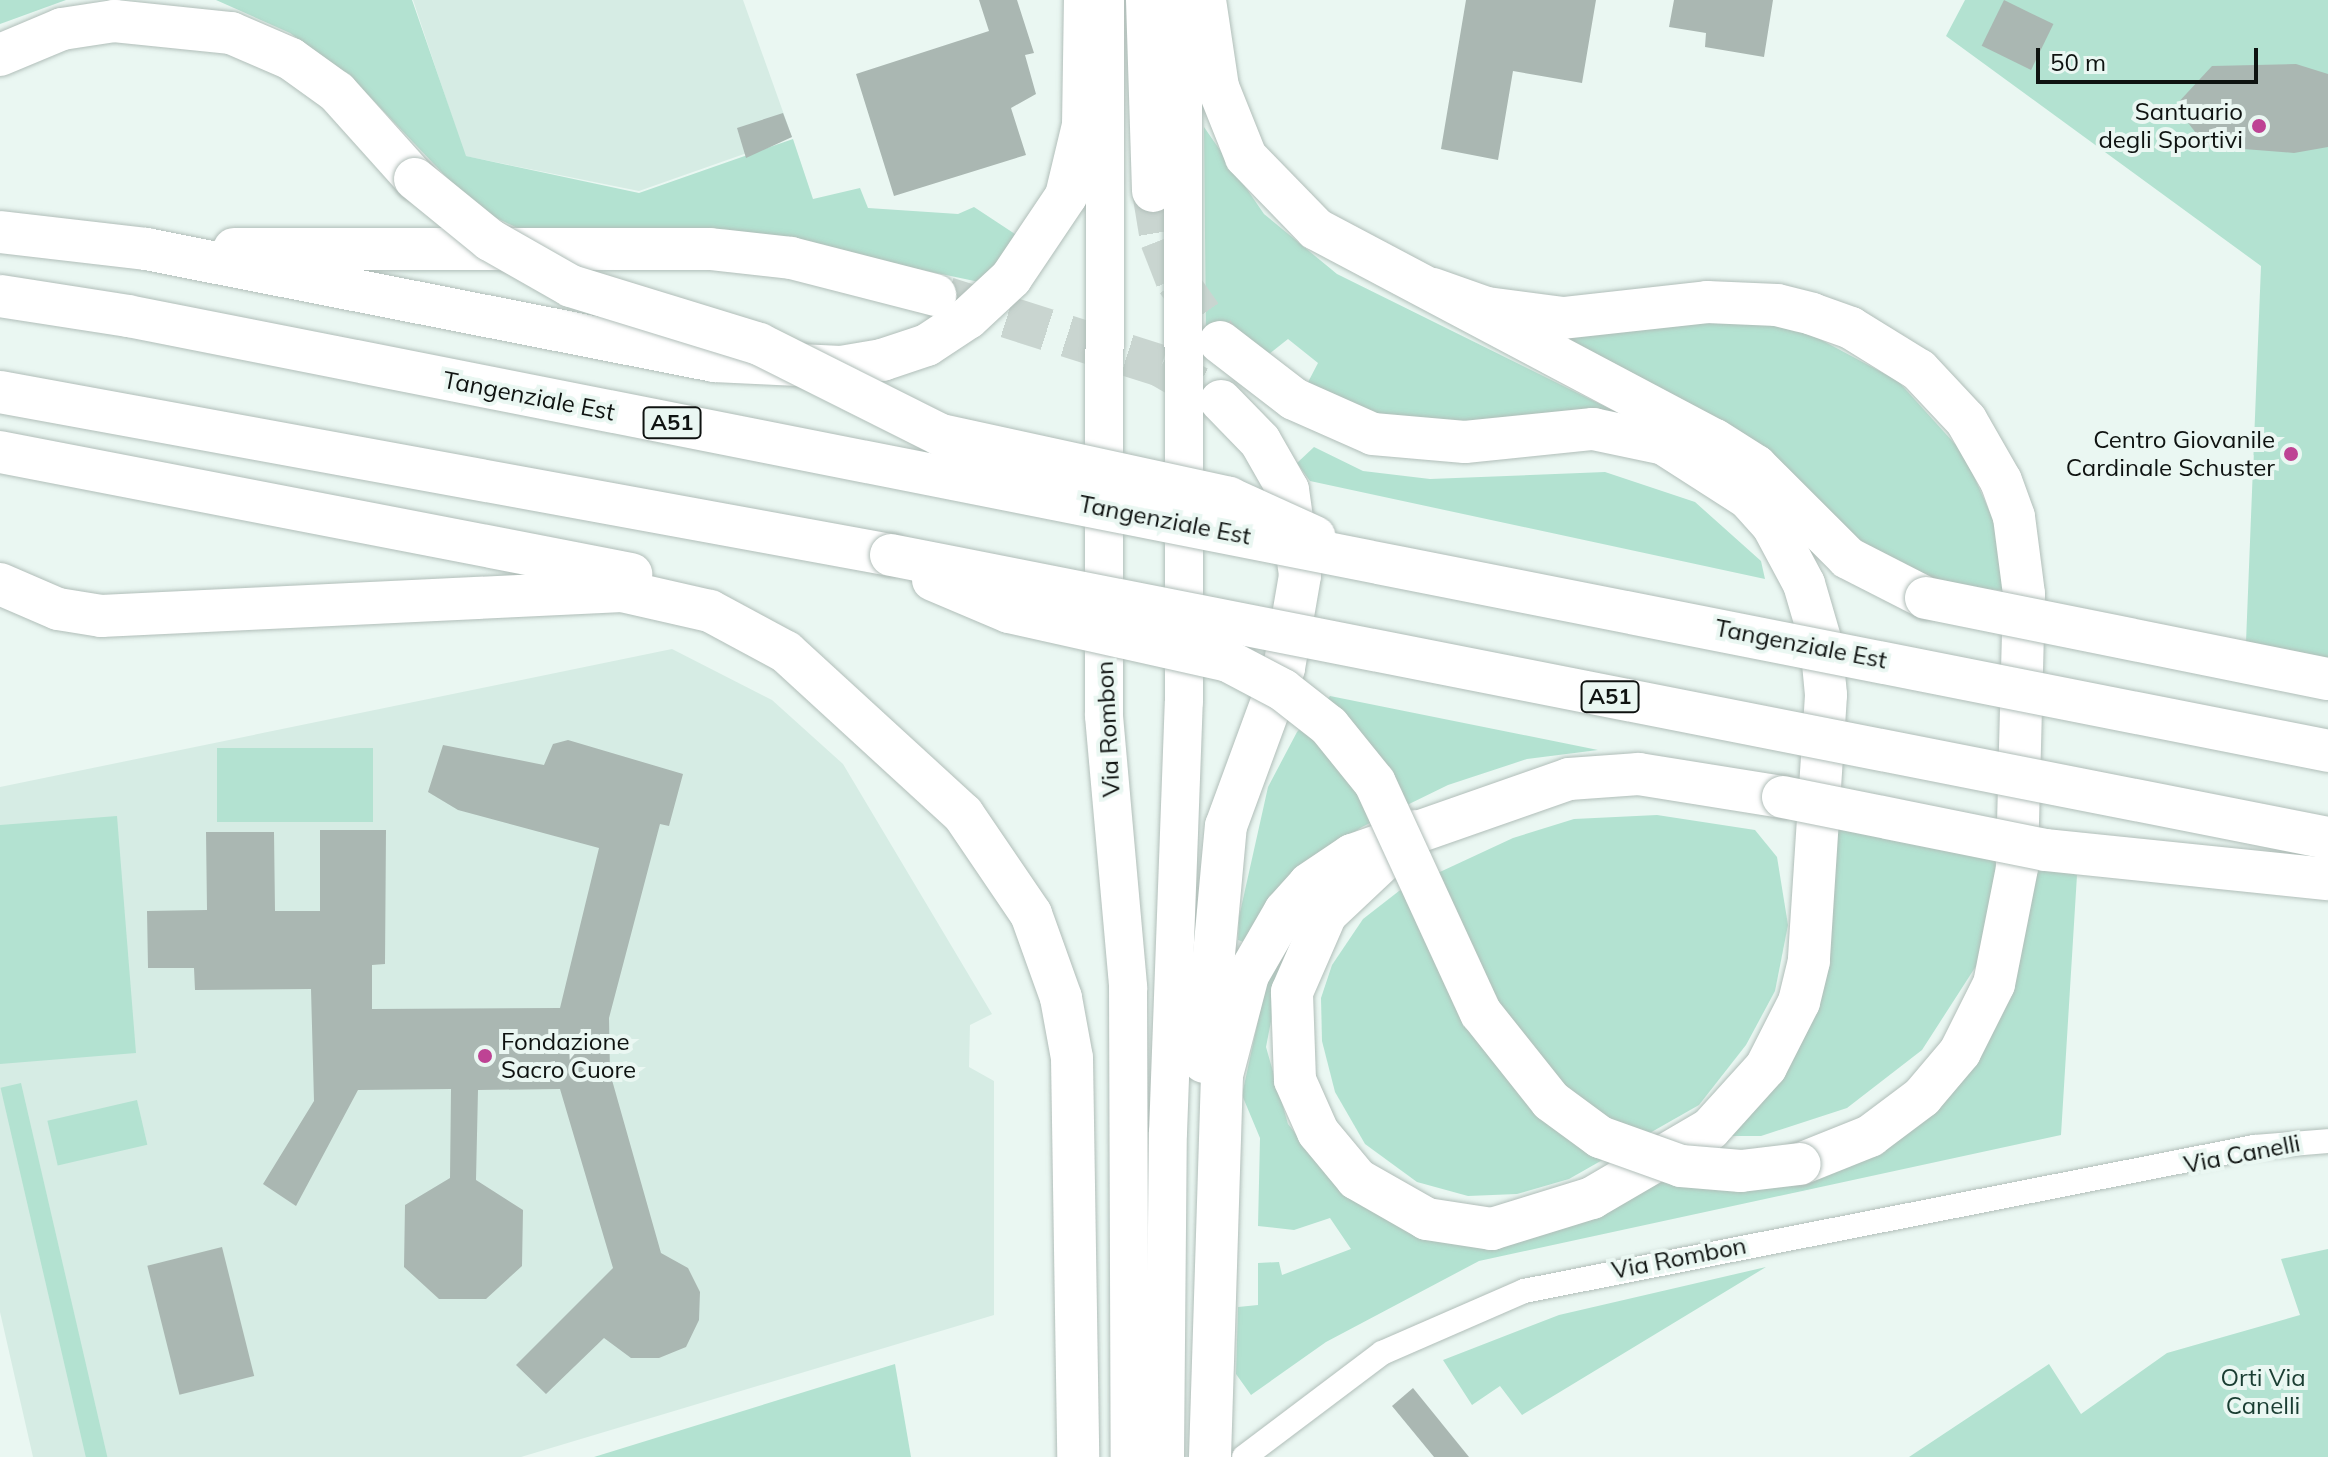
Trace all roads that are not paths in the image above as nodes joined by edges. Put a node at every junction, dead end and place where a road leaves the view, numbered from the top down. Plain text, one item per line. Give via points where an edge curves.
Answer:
1 (1085, 0) edge
2 (1105, 0) edge
3 (1147, 0) edge
4 (1183, 0) edge
5 (1205, 0) edge
6 (0, 55) edge
7 (1153, 191) tunnel mouth
8 (0, 232) edge
9 (146, 249) junction
10 (1433, 289) junction
11 (935, 295) tunnel mouth
12 (0, 296) edge
13 (1220, 342) tunnel mouth
14 (0, 392) edge
15 (1221, 401) tunnel mouth
16 (0, 452) edge
17 (1343, 554) junction
18 (891, 555) junction
19 (0, 584) edge
20 (2328, 679) edge
21 (2328, 751) edge
22 (940, 791) junction
23 (1414, 831) junction
24 (2328, 838) edge
25 (2328, 879) edge
26 (2328, 1141) edge
27 (2157, 1170) joint
28 (1210, 1362) junction
29 (1078, 1457) edge
30 (1130, 1457) edge
31 (1165, 1457) edge
32 (1210, 1457) edge
33 (1244, 1457) edge

1 - 9 highway via 1084,113 1066,196 1011,278 968,318 927,345 882,360 813,367 714,361
2 - 30 main road, Via Rombon via 1104,716 1128,987
3 - 7 highway
4 - 31 main road via 1184,702 1169,1105
5 - 10 highway via 1218,87 1246,157 1263,181 1316,229
6 - 17 highway, bridge via 62,29 114,21 231,33 291,59 337,92 415,179 458,215 490,240 571,286 759,344 941,435 1258,506
8 - 9 highway
9 - 11 highway via 710,249 791,258
10 - 18 highway, bridge via 1487,308 1563,318 1707,302 1812,314 1851,328 1919,370 1966,420 2001,481 2014,517 2024,594 2017,868 1994,984 1960,1052 1922,1097 1870,1136 1800,1164 1741,1171 1681,1166 1600,1137 1551,1101 1481,1013 1375,783 1329,726 1283,690 1192,650 1009,612
10 - 20 highway, bridge via 1715,440 1756,466 1848,558 1926,598
12 - 17 highway, Tangenziale Est / A51, bridge
13 - 23 highway via 1294,399 1373,434 1465,442 1593,429 1664,444 1748,498 1773,526 1804,584 1821,642 1826,695 1809,961 1799,1002 1766,1067 1710,1129 1592,1198 1492,1229 1427,1219 1357,1179 1318,1132 1295,1080 1292,992 1326,914
14 - 18 highway, A51
15 - 28 highway via 1260,441 1288,490 1300,575 1284,668 1235,788 1213,914 1200,1230
16 - 22 highway via 493,545 690,588 756,613 816,654 907,743
17 - 21 highway, Tangenziale Est / A51, bridge
18 - 24 highway, A51, bridge
19 - 22 highway via 58,609 101,616 597,591 680,601 786,652
22 - 29 highway via 981,834 1019,891 1061,998 1078,1132
23 - 25 highway, bridge via 1541,786 1594,775 1639,774 2046,850
23 - 28 highway via 1352,855 1309,884 1285,911 1248,975 1220,1097
26 - 27 street, Via Canelli via 2254,1147
27 - 33 street, Via Rombon via 1524,1291 1382,1353
28 - 32 highway

